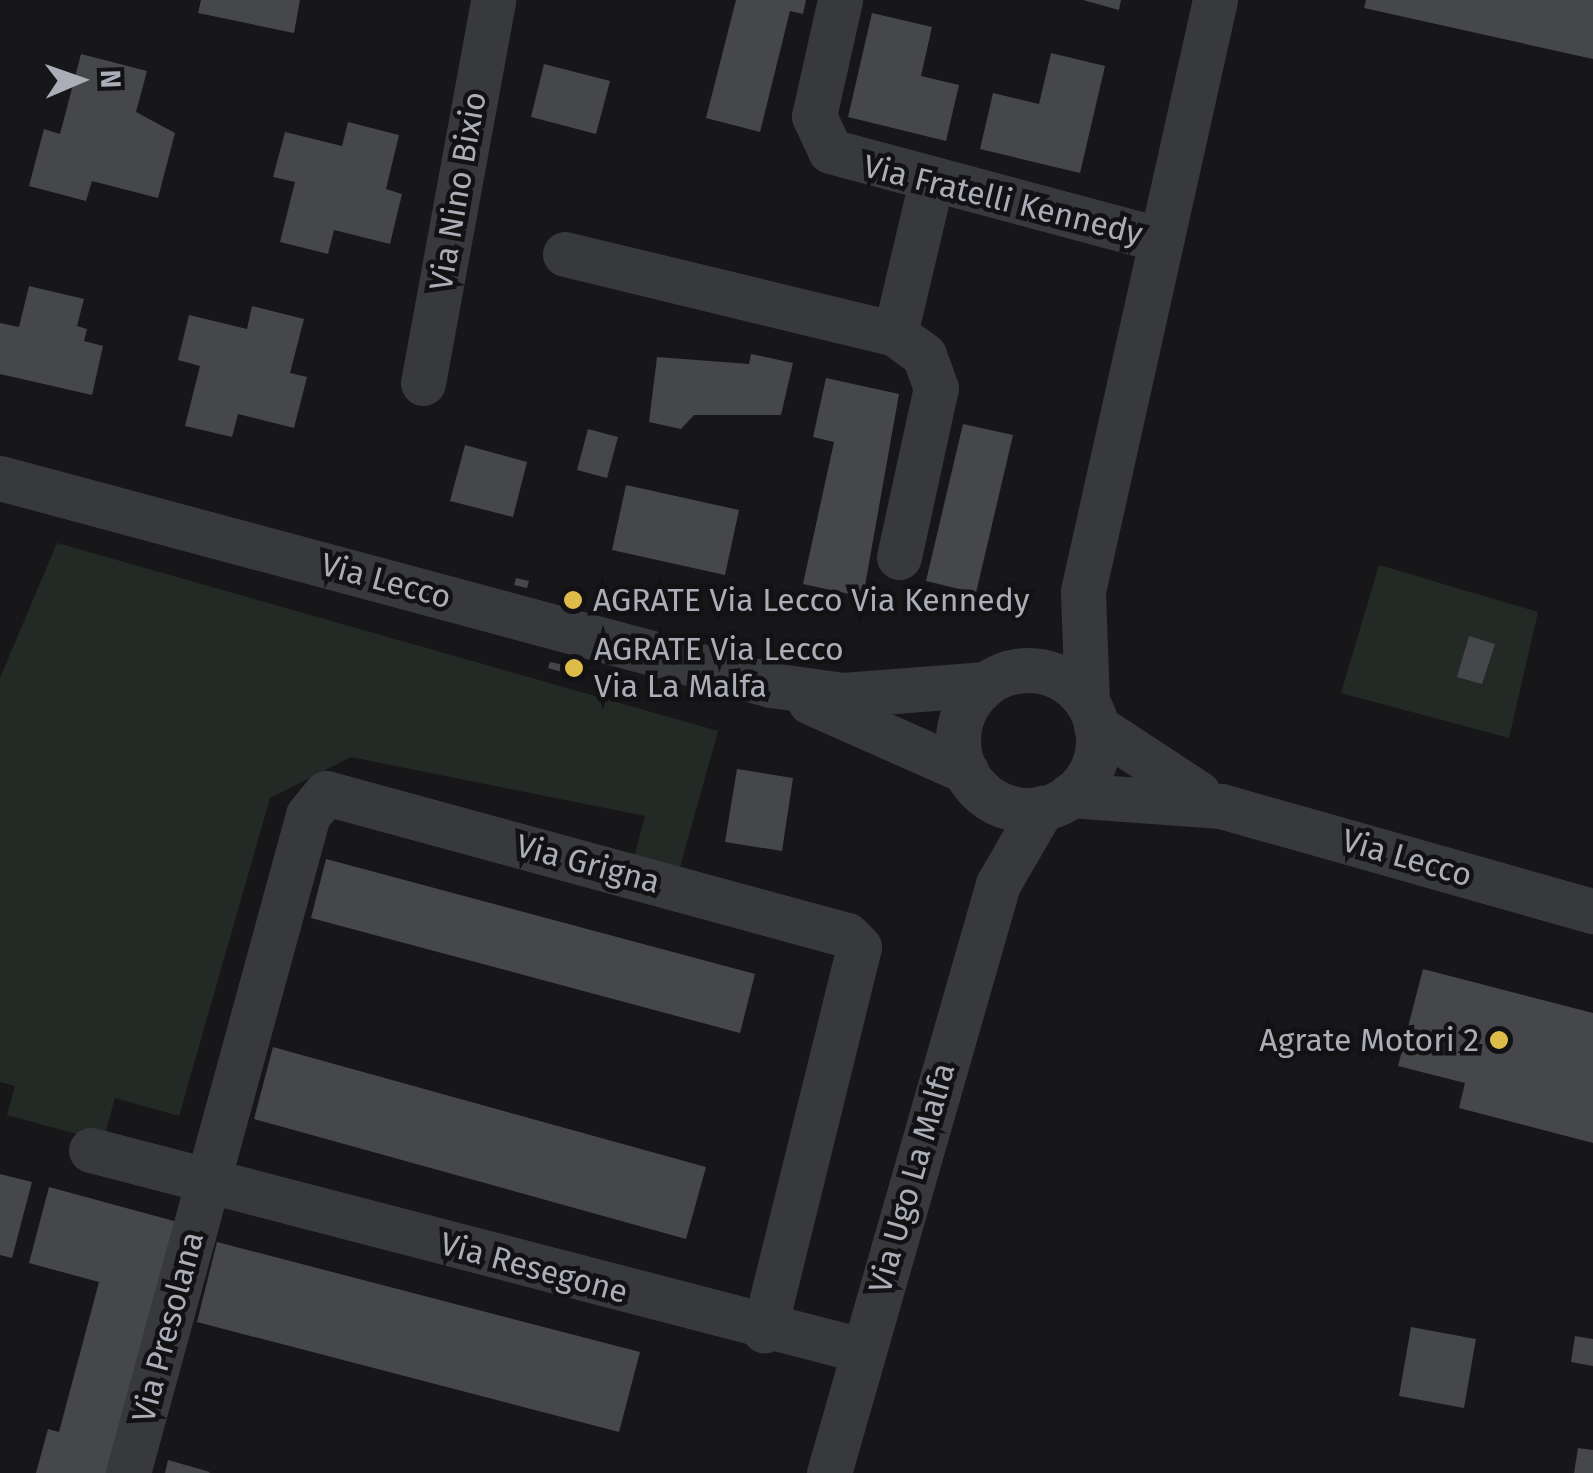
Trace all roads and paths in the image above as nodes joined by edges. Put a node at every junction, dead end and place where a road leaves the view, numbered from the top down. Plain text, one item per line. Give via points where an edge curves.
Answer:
1 (493, 0) edge
2 (840, 0) edge
3 (1215, 0) edge
4 (931, 182) junction
5 (1158, 240) junction
6 (566, 254) dead end
7 (894, 334) junction
8 (423, 383) dead end
9 (0, 478) edge
10 (899, 558) dead end
11 (1083, 591) junction
12 (998, 678) junction
13 (771, 685) junction
14 (1092, 714) junction
15 (973, 780) junction
16 (1056, 802) junction
17 (1221, 806) junction
18 (998, 884) junction
19 (1593, 911) edge
20 (90, 1150) dead end
21 (208, 1181) junction
22 (764, 1330) junction
23 (861, 1350) junction
24 (128, 1473) edge
25 (829, 1473) edge

1 - 8 street, Via Nino Bixio
2 - 4 street, Via Fratelli Kennedy via 818,136 852,163
3 - 5 street, Via Fratelli Kennedy
4 - 5 street, Via Fratelli Kennedy
4 - 7 street
5 - 11 street, Via Fratelli Kennedy
6 - 7 street
7 - 10 street via 924,355 936,388
9 - 13 street, Via Lecco
11 - 12 street, Via Fratelli Kennedy via 1053,639
11 - 14 street, Via Fratelli Kennedy
12 - 13 street, Via Lecco via 843,695
12 - 14 street, Via Lecco via 1058,676
12 - 15 street via 960,724
13 - 15 street, Via Lecco
14 - 16 street via 1094,764
14 - 17 street, Via Lecco
15 - 16 street, Via Lecco via 1007,806
15 - 18 street, Via Ugo La Malfa
16 - 17 street, Via Lecco
16 - 18 street, Via Ugo La Malfa
17 - 19 street, Via Lecco
18 - 23 street, Via Ugo La Malfa
20 - 21 street, Via Resegone
21 - 22 street, Via Resegone
21 - 22 street, Via Grigna via 313,801 326,793 361,801 847,936 859,947
21 - 24 street, Via Presolana
22 - 23 street, Via Resegone
23 - 25 street, Via Ugo La Malfa

